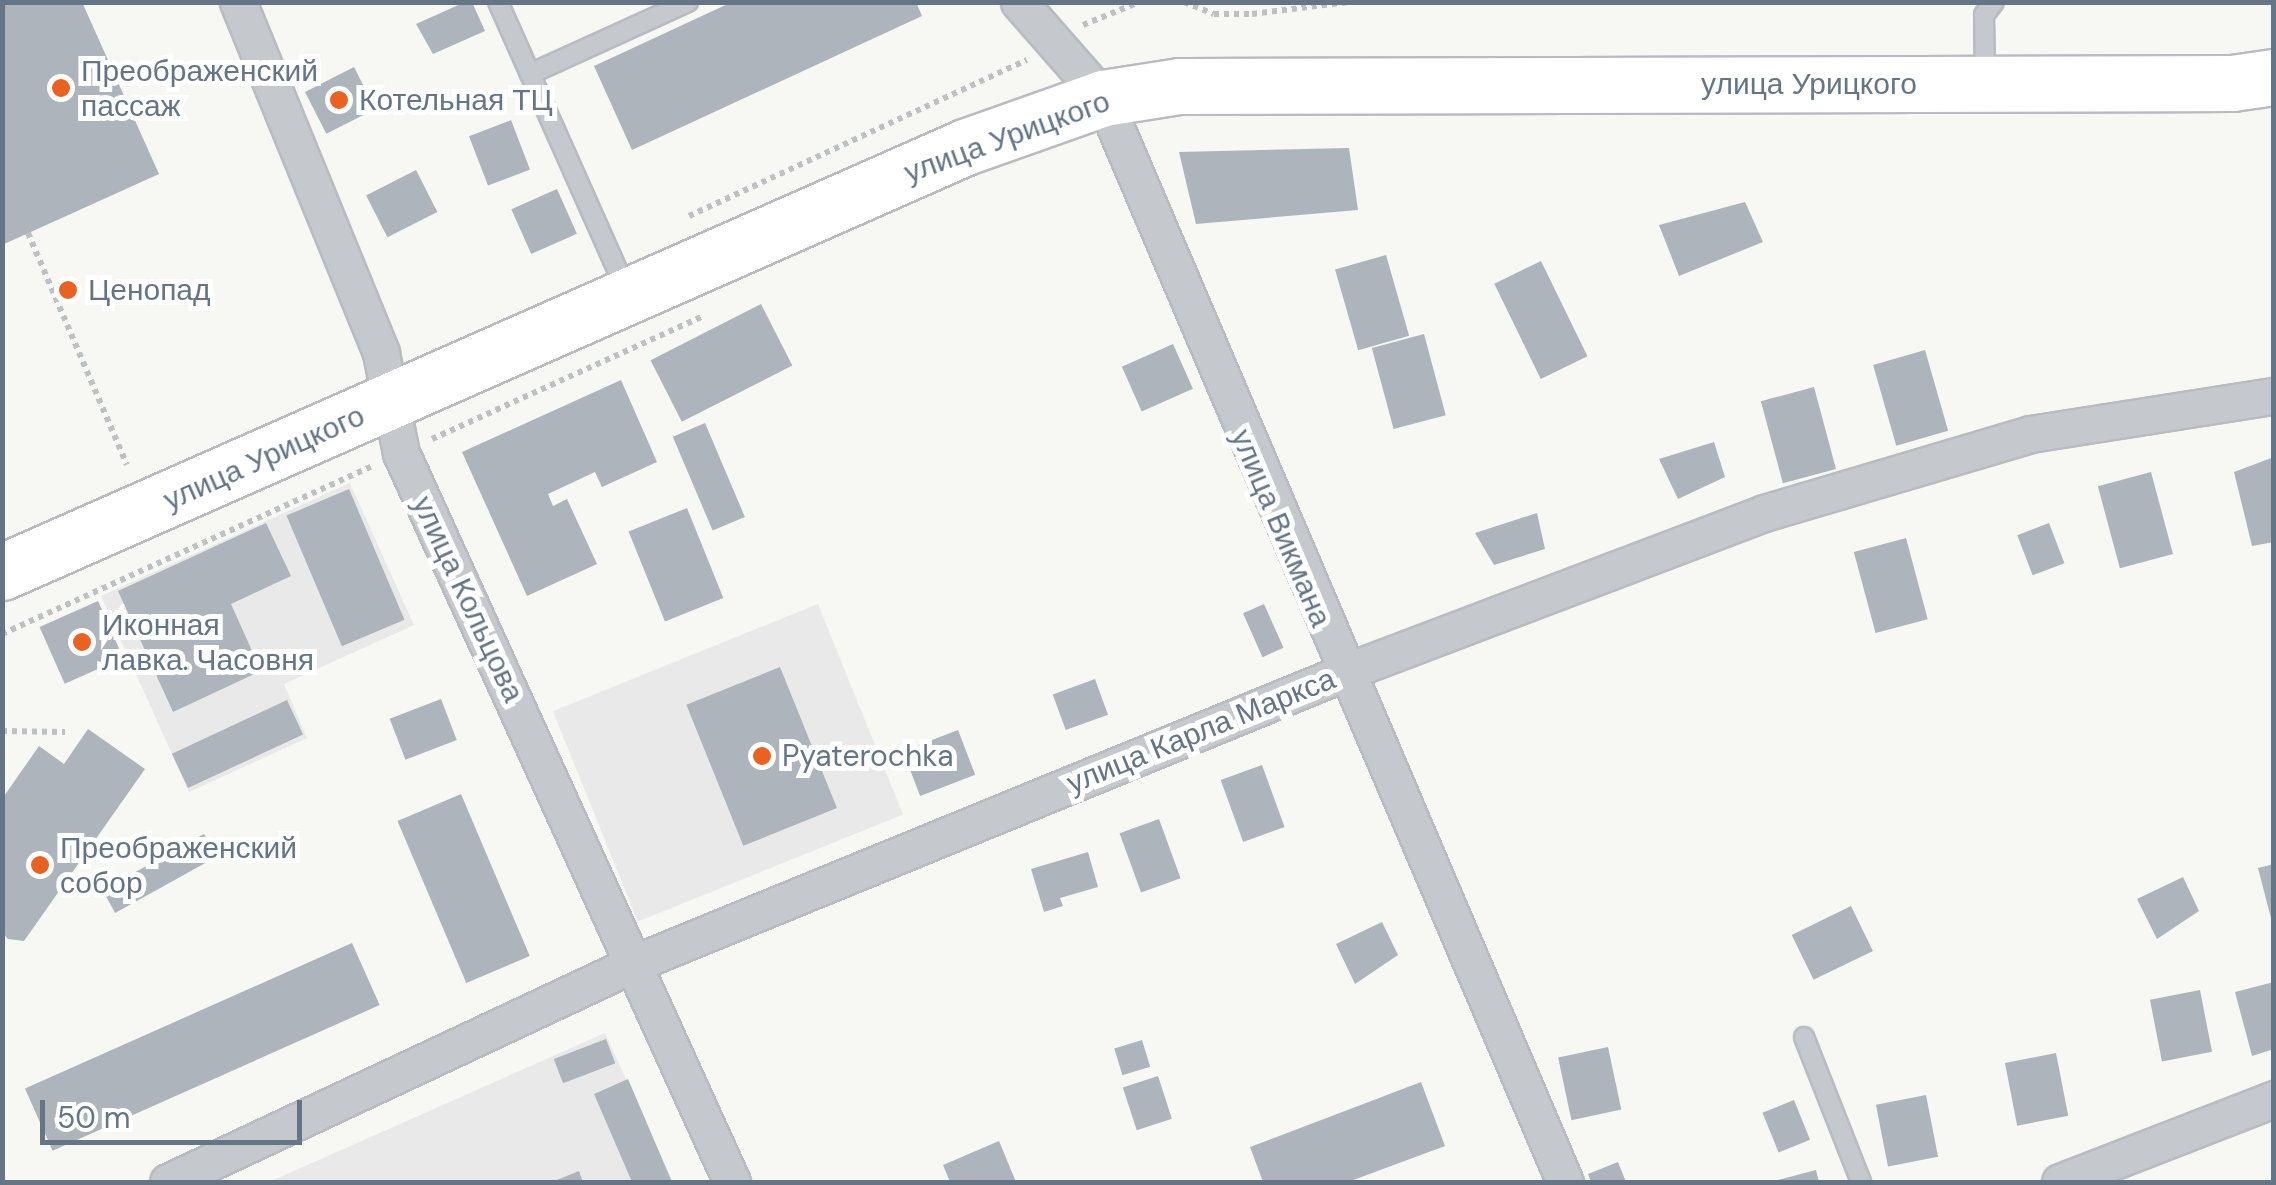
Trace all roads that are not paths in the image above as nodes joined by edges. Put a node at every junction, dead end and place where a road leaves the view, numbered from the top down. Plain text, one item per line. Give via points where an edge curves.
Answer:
1 (238, 2) edge
2 (498, 2) edge
3 (688, 2) edge
4 (1019, 2) edge
5 (1994, 2) edge
6 (530, 74) junction
7 (2274, 76) edge
8 (1985, 84) junction
9 (1103, 98) junction
10 (628, 295) junction
11 (2274, 396) edge
12 (396, 428) junction
13 (2, 572) edge
14 (1343, 672) junction
15 (635, 963) junction
16 (1804, 1037) dead end
17 (2274, 1099) edge
18 (168, 1182) edge
19 (732, 1182) edge
20 (1565, 1182) edge
21 (1861, 1182) edge
22 (2060, 1182) edge

1 - 12 street, улица Кольцова via 381,353
2 - 6 lane
3 - 6 lane
4 - 9 street, улица Викмана
5 - 8 lane via 1984,15
6 - 10 lane
7 - 8 main road, улица Урицкого via 2232,83
8 - 9 main road, улица Урицкого via 1180,86
9 - 10 main road, улица Урицкого via 966,147
9 - 14 street, улица Викмана
10 - 12 main road, улица Урицкого
11 - 14 street, улица Карла Маркса via 2030,434 1783,507
12 - 13 main road, улица Урицкого
12 - 15 street, улица Кольцова
14 - 15 street, улица Карла Маркса
14 - 20 street, улица Викмана
15 - 18 street, улица Карла Маркса
15 - 19 street, улица Кольцова
16 - 21 lane
17 - 22 street

